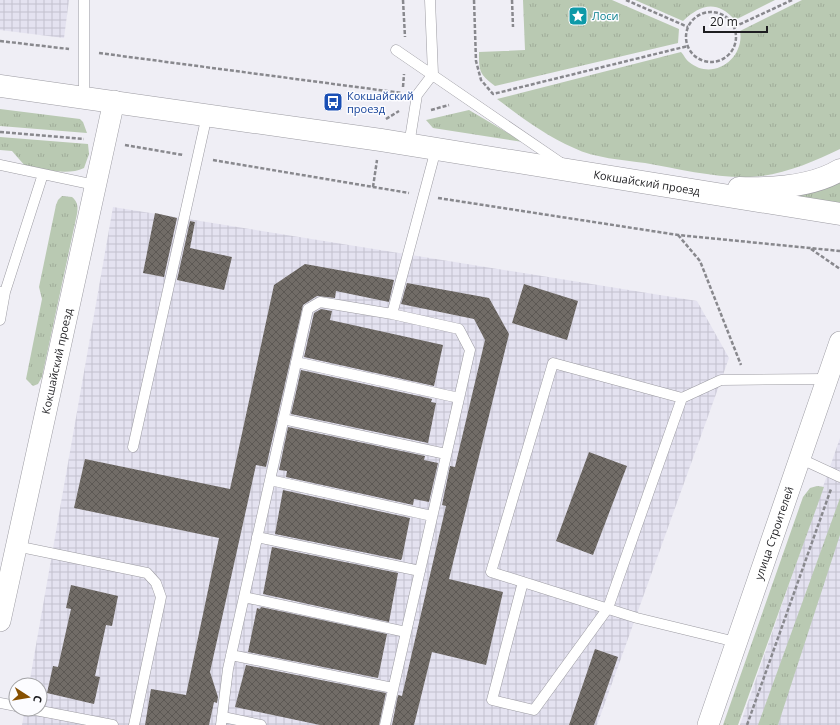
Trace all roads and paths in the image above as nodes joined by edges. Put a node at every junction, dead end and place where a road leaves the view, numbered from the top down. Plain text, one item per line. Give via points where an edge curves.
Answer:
1 (84, 0) edge
2 (430, 0) edge
3 (474, 0) edge
4 (512, 0) edge
5 (626, 0) edge
6 (792, 0) edge
7 (513, 27) dead end
8 (688, 27) junction
9 (734, 27) junction
10 (0, 41) edge
11 (688, 46) junction
12 (396, 50) dead end
13 (84, 51) junction
14 (433, 74) junction
15 (0, 86) edge
16 (402, 93) dead end
17 (84, 97) junction
18 (114, 101) junction
19 (452, 104) dead end
20 (430, 110) dead end
21 (207, 115) junction
22 (409, 145) junction
23 (436, 149) junction
24 (378, 157) dead end
25 (0, 165) edge
26 (840, 170) edge
27 (575, 172) junction
28 (44, 174) junction
29 (95, 185) junction
30 (373, 187) dead end
31 (706, 194) junction
32 (840, 214) edge
33 (678, 235) dead end
34 (810, 248) dead end
35 (840, 269) edge
36 (3, 292) edge
37 (392, 314) junction
38 (0, 320) edge
39 (840, 342) edge
40 (296, 362) junction
41 (827, 379) junction
42 (747, 381) junction
43 (459, 398) junction
44 (682, 398) junction
45 (283, 419) junction
46 (133, 446) dead end
47 (446, 454) junction
48 (799, 458) junction
49 (838, 476) edge
50 (270, 480) junction
51 (432, 516) junction
52 (257, 537) junction
53 (16, 546) junction
54 (420, 571) junction
55 (523, 582) junction
56 (244, 597) junction
57 (608, 608) junction
58 (0, 621) edge
59 (406, 632) junction
60 (736, 642) junction
61 (231, 655) junction
62 (394, 688) junction
63 (48, 712) edge
64 (222, 721) edge
65 (113, 725) edge
66 (134, 725) edge
67 (261, 725) edge
68 (385, 725) edge
69 (708, 725) edge
70 (747, 725) edge

1 - 13 lane
2 - 14 lane
3 - 11 path via 476,61 481,80 493,94
4 - 7 path
5 - 8 path
6 - 9 path
8 - 9 path via 693,19 701,14 716,13 725,17
8 - 11 path
9 - 11 path via 736,40 733,50 720,61 706,62 695,57
10 - 13 path
12 - 14 lane
13 - 16 path
13 - 17 lane
14 - 22 lane via 417,95
14 - 27 lane
15 - 17 main road, Кокшайский проезд
17 - 18 main road, Кокшайский проезд
18 - 21 main road, Кокшайский проезд
18 - 29 street, Кокшайский проезд
19 - 20 path
21 - 22 main road, Кокшайский проезд
21 - 46 lane
22 - 23 main road, Кокшайский проезд
23 - 27 main road, Кокшайский проезд
23 - 37 lane
24 - 30 path
25 - 28 lane
26 - 31 main road via 788,185 760,189 737,188
27 - 31 main road, Кокшайский проезд
28 - 29 lane
28 - 36 lane
29 - 53 street, Кокшайский проезд
31 - 32 main road, Кокшайский проезд
33 - 42 path via 700,261
34 - 35 path
36 - 38 lane
37 - 40 lane via 320,302 308,309
37 - 43 lane via 459,329 470,350
39 - 41 street, улица Строителей
40 - 43 lane
40 - 45 lane
41 - 42 lane
41 - 48 street, улица Строителей
42 - 44 lane via 721,380
43 - 47 lane
44 - 55 lane via 553,363 492,572
44 - 57 lane
45 - 47 lane
45 - 50 lane
47 - 51 lane
48 - 49 lane
48 - 60 street, улица Строителей
49 - 70 path
50 - 51 lane
50 - 52 lane
51 - 54 lane
52 - 54 lane
52 - 56 lane
53 - 58 street, Кокшайский проезд
53 - 66 lane via 147,573 156,582 161,598
54 - 59 lane
55 - 57 lane
55 - 57 lane via 492,700 534,710
56 - 59 lane
56 - 61 lane
57 - 60 lane via 636,618
59 - 62 lane
60 - 69 street, улица Строителей
61 - 62 lane
61 - 64 lane
62 - 68 lane
63 - 65 lane
64 - 67 lane

